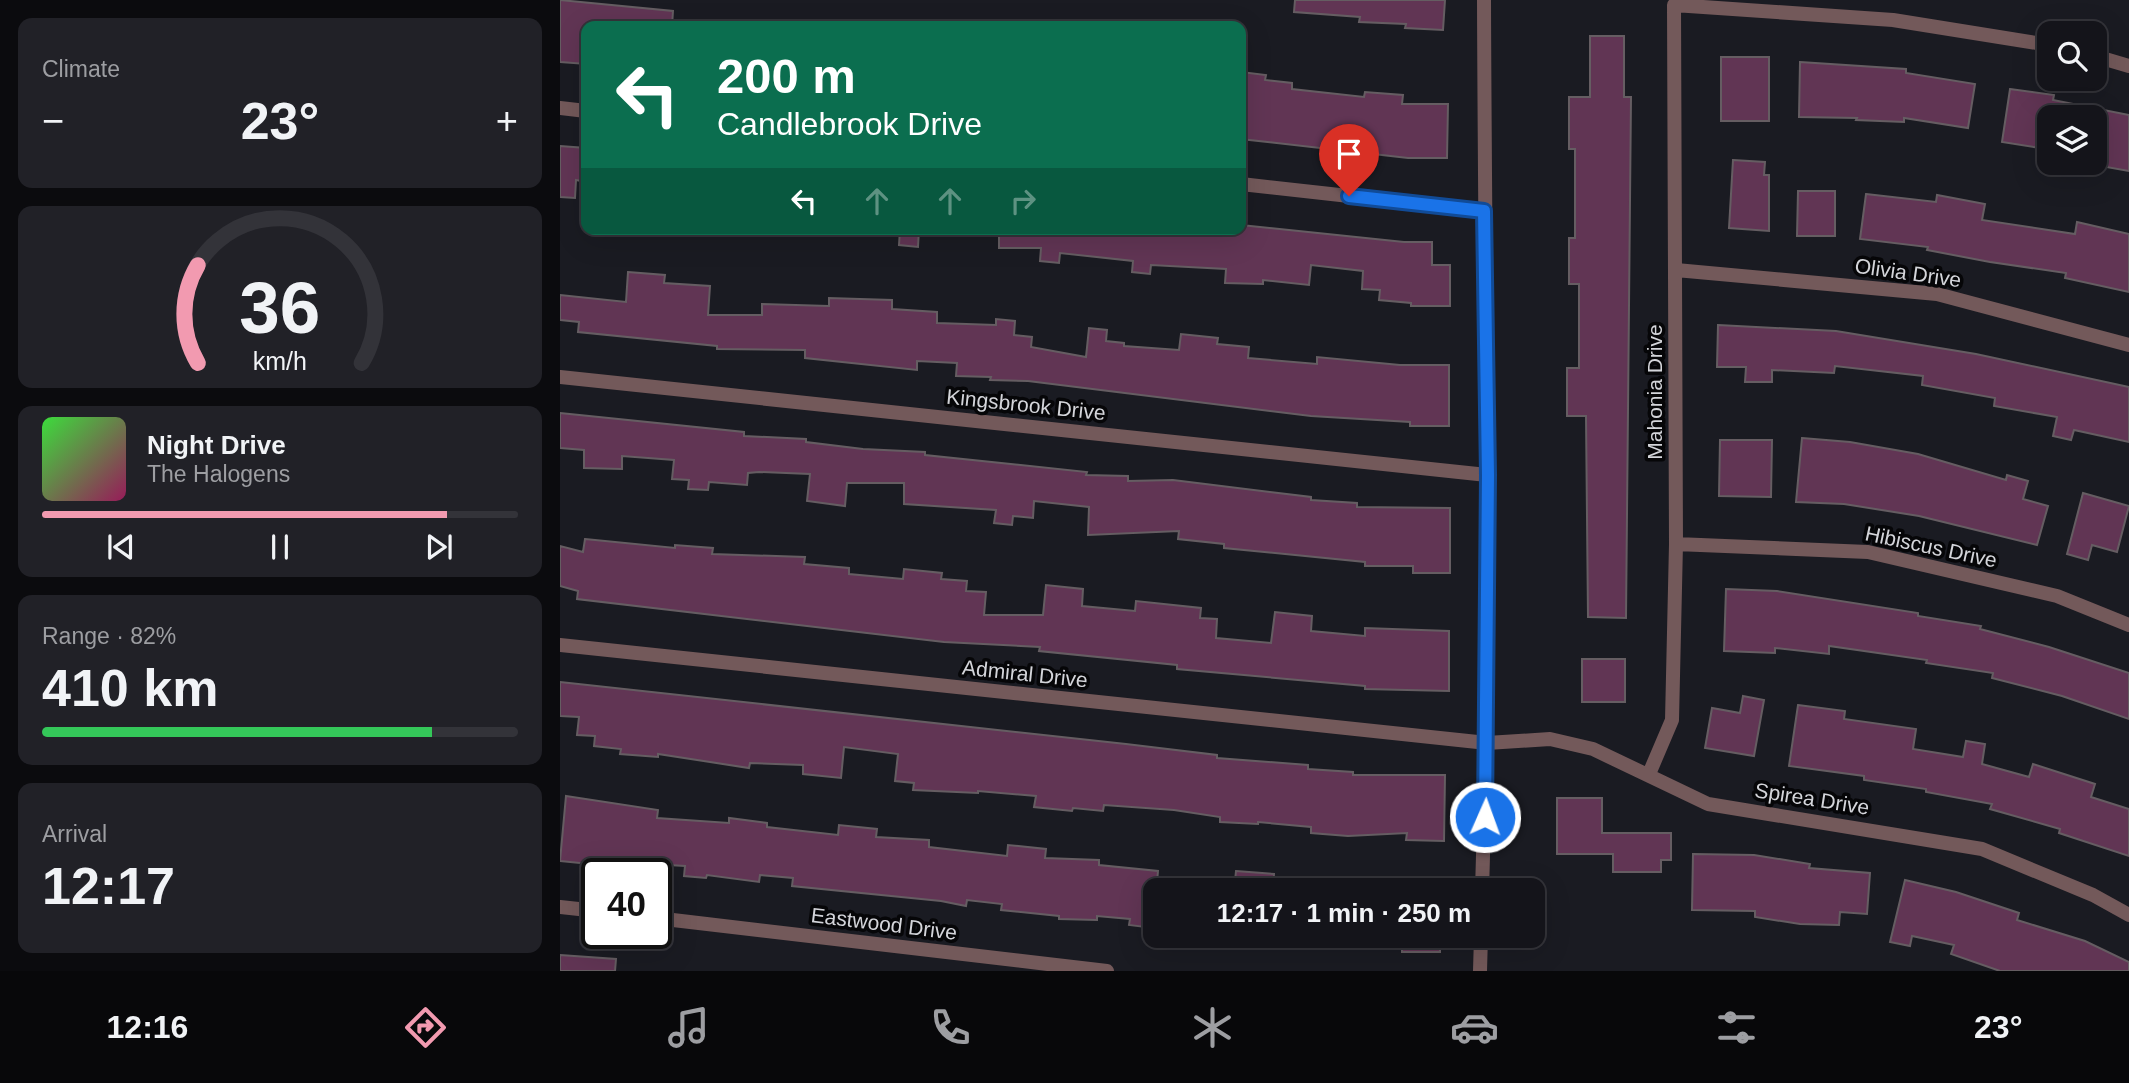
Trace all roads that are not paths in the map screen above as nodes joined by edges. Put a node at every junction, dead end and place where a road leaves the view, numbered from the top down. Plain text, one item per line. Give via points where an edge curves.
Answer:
1 (1484, 0) edge
2 (2037, 43) edge
3 (2107, 60) edge
4 (2129, 66) edge
5 (560, 108) edge
6 (581, 110) edge
7 (1246, 185) edge
8 (1484, 211) junction
9 (1676, 270) junction
10 (2129, 345) edge
11 (560, 377) edge
12 (1488, 475) junction
13 (1676, 544) junction
14 (2129, 625) edge
15 (560, 645) edge
16 (1487, 743) junction
17 (1649, 774) junction
18 (1482, 878) edge
19 (560, 907) edge
20 (581, 909) edge
21 (2129, 915) edge
22 (672, 920) edge
23 (1481, 948) edge
24 (1107, 971) edge
25 (1480, 971) edge

1 - 8 street
2 - 9 street, Mahonia Drive via 1893,20 1674,5
3 - 4 street
5 - 6 street
7 - 8 street
8 - 12 street
9 - 10 street, Olivia Drive via 1937,294
9 - 13 street, Mahonia Drive
11 - 12 street, Kingsbrook Drive
12 - 16 street
13 - 14 street, Hibiscus Drive via 1868,552 2057,597
13 - 17 street, Mahonia Drive via 1672,720
15 - 16 street, Admiral Drive
16 - 17 street, Spirea Drive via 1550,739 1593,749
16 - 18 street
17 - 21 street, Spirea Drive via 1708,804 1982,849 2093,895
19 - 20 street
22 - 24 street, Eastwood Drive
23 - 25 street

